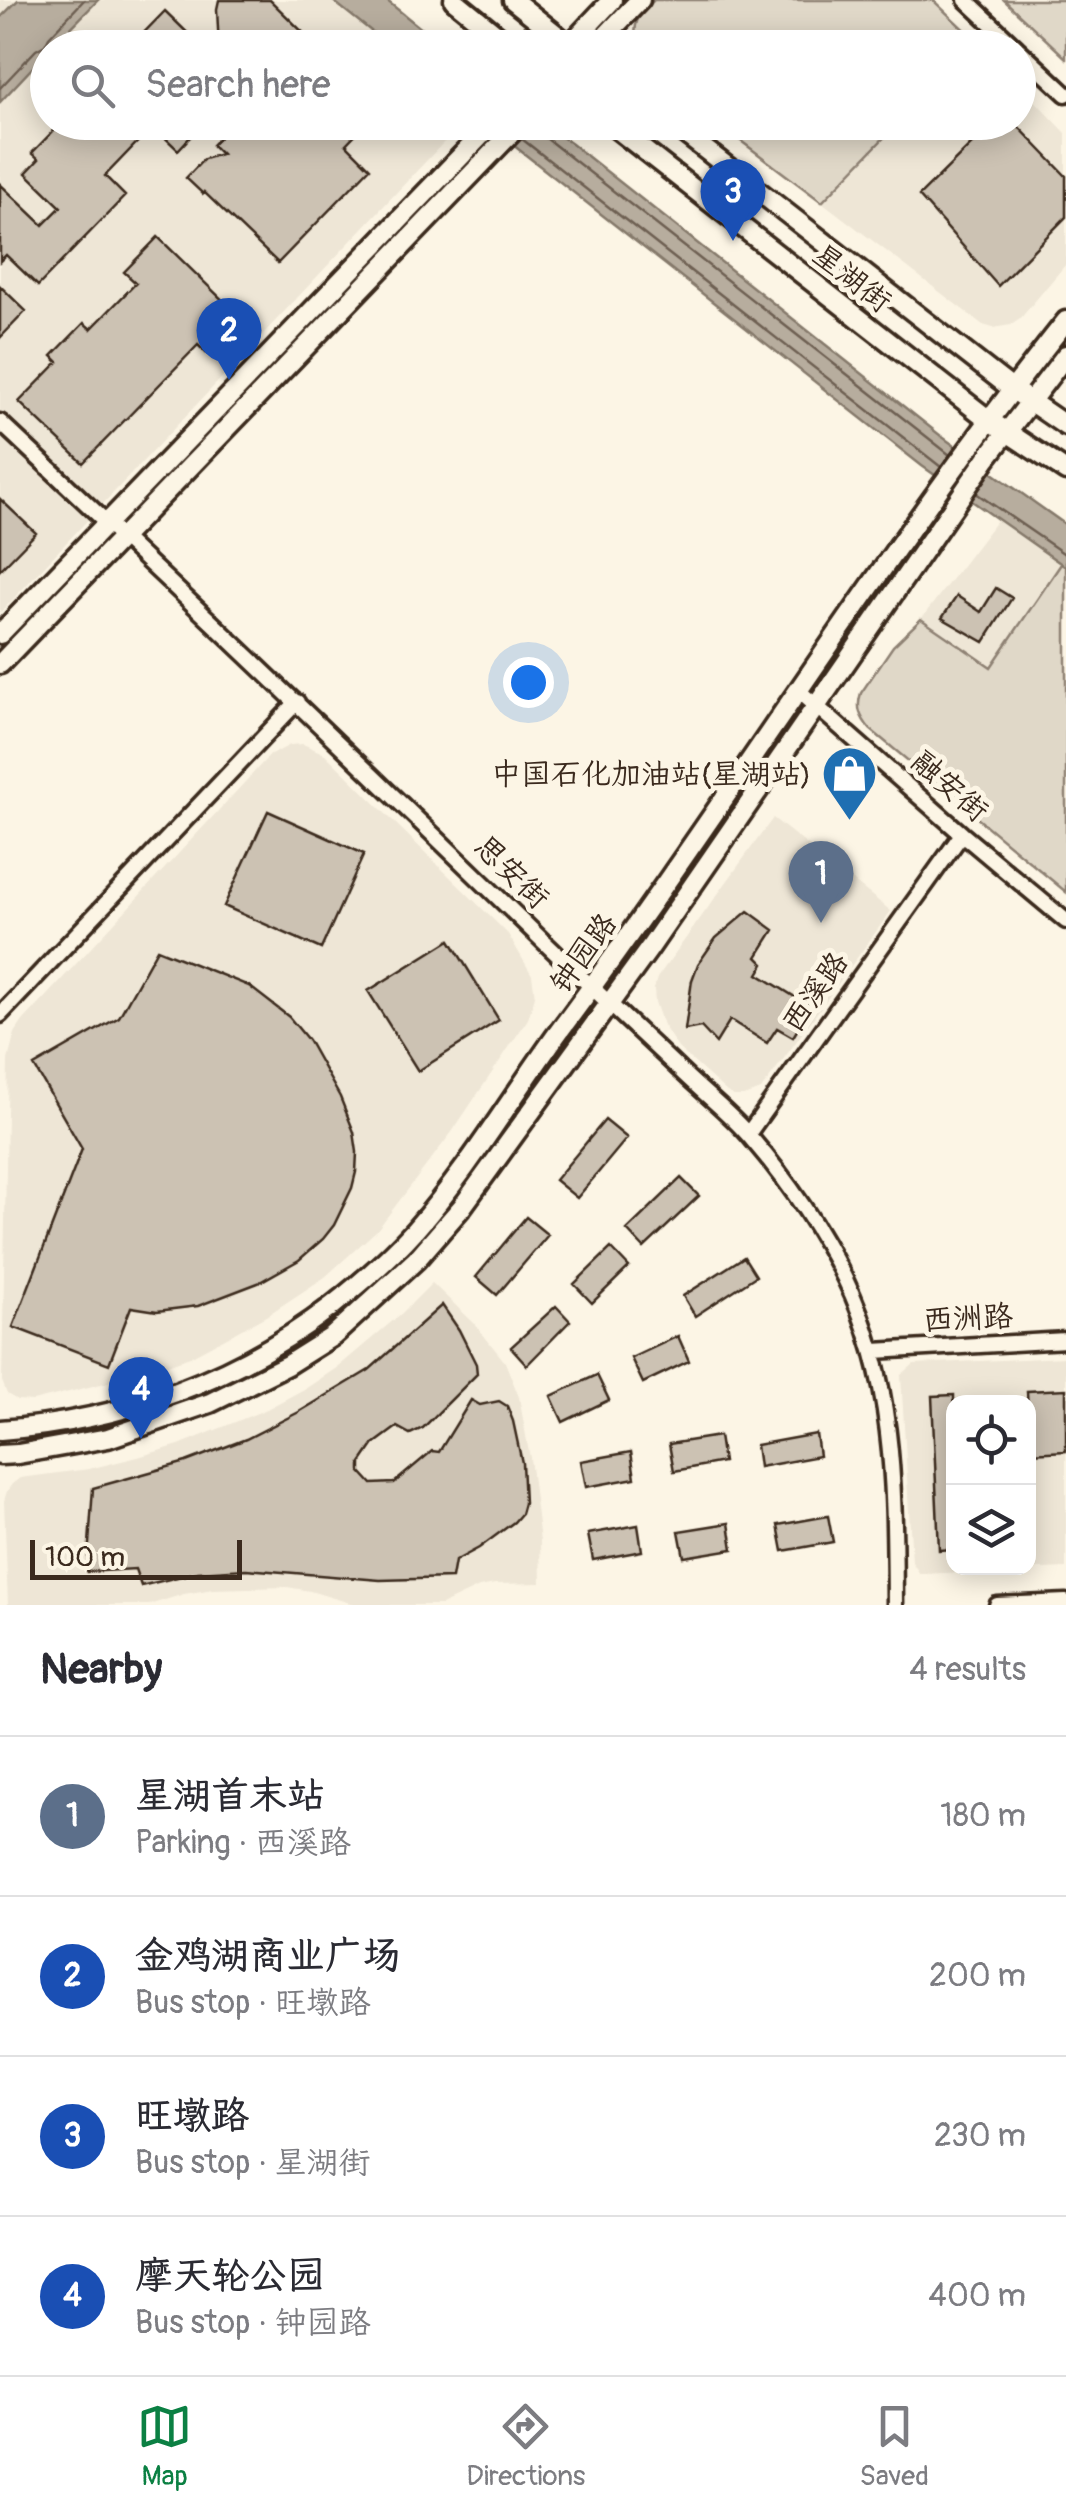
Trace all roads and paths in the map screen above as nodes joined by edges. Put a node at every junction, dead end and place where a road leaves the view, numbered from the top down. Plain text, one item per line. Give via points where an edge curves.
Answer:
1 (454, 0) edge
2 (514, 0) edge
3 (612, 0) edge
4 (640, 0) edge
5 (966, 0) edge
6 (491, 30) edge
7 (551, 30) edge
8 (585, 30) edge
9 (611, 30) edge
10 (998, 30) edge
11 (1036, 65) edge
12 (1066, 94) edge
13 (476, 140) edge
14 (505, 140) edge
15 (631, 140) edge
16 (693, 140) edge
17 (1066, 322) edge
18 (1066, 355) edge
19 (1012, 389) junction
20 (1029, 401) junction
21 (989, 420) junction
22 (0, 422) edge
23 (1066, 426) edge
24 (1007, 432) junction
25 (1066, 471) edge
26 (107, 523) junction
27 (122, 537) junction
28 (0, 634) edge
29 (0, 664) edge
30 (799, 691) junction
31 (297, 702) junction
32 (817, 707) junction
33 (962, 834) junction
34 (1066, 921) edge
35 (592, 988) junction
36 (609, 1003) junction
37 (0, 1014) edge
38 (748, 1134) junction
39 (1066, 1340) edge
40 (874, 1351) junction
41 (0, 1430) edge
42 (0, 1454) edge
43 (1066, 1602) edge
44 (895, 1605) edge
45 (997, 1605) edge

1 - 6 main road
2 - 7 main road
3 - 8 main road
4 - 9 main road
5 - 10 street
11 - 12 street
13 - 26 main road
14 - 27 main road
15 - 21 main road, 星湖街
16 - 19 main road, 星湖街
17 - 19 main road, 钟园路
18 - 20 main road, 钟园路
19 - 20 main road, 星湖街
19 - 21 main road, 钟园路
20 - 23 main road, 星湖街
20 - 24 main road, 钟园路
21 - 24 main road, 星湖街
21 - 30 main road, 钟园路
22 - 26 street, 思安街
24 - 25 main road, 星湖街
24 - 32 main road, 钟园路
26 - 27 street, 思安街
26 - 28 main road
27 - 29 main road
27 - 31 street, 思安街
30 - 32 street, 融安街
30 - 35 main road, 钟园路
31 - 35 street, 思安街
31 - 37 street
32 - 33 street, 融安街
32 - 36 main road, 钟园路
33 - 34 street, 融安街
33 - 38 street, 西溪路
35 - 36 street, 思安街
35 - 41 main road, 钟园路 via 431,1211 331,1306 189,1388 91,1417
36 - 38 street, 思安街
36 - 42 main road, 钟园路 via 448,1225 333,1336 287,1366 174,1417 108,1438
38 - 40 street, 思安街 via 815,1224
39 - 40 street, 西洲路
40 - 44 street, 思安街 via 894,1469
43 - 45 street

